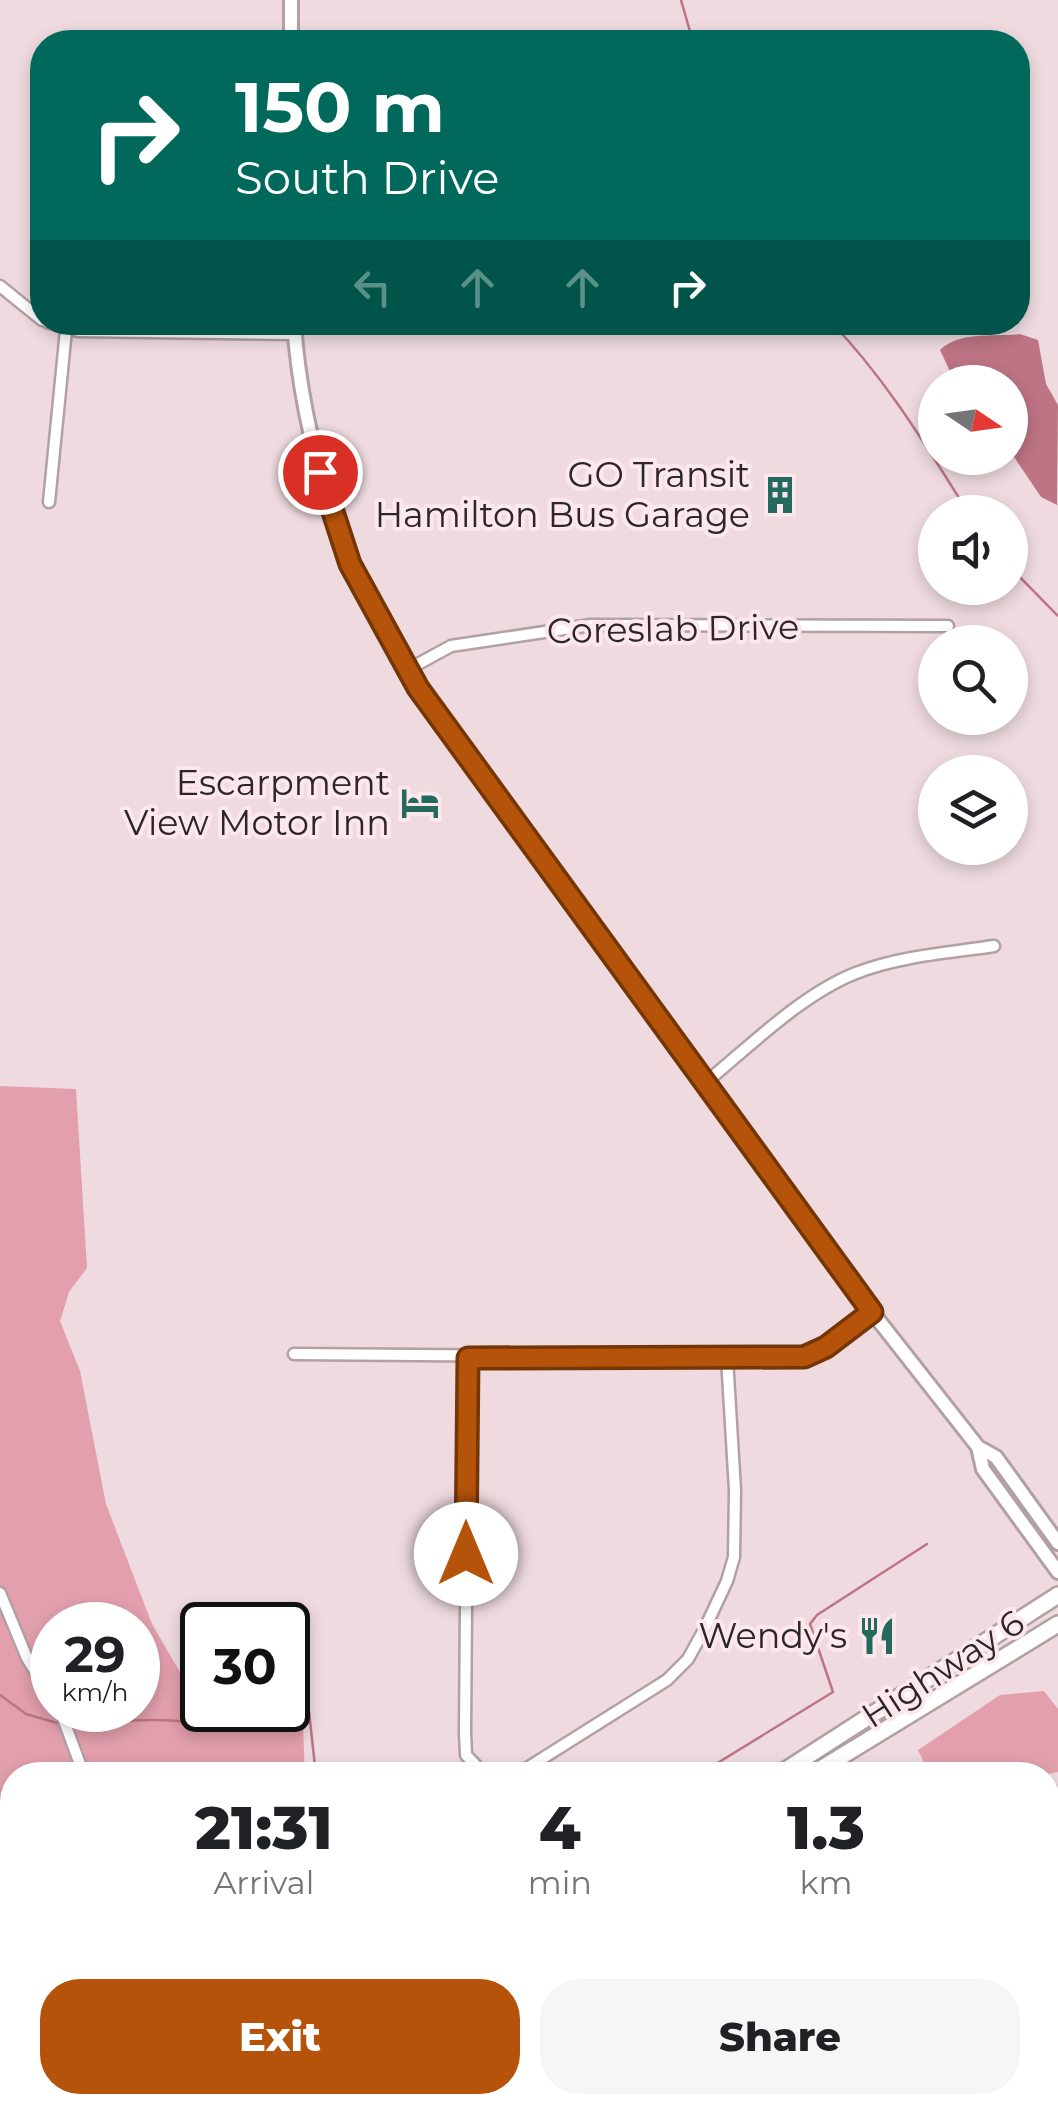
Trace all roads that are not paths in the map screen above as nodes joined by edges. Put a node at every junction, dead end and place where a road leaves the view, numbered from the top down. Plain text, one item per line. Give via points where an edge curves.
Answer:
1 (292, 0) edge
2 (292, 30) edge
3 (0, 286) edge
4 (30, 309) edge
5 (66, 335) edge
6 (295, 335) edge
7 (49, 502) dead end
8 (918, 626) edge
9 (406, 670) junction
10 (994, 946) dead end
11 (705, 1083) junction
12 (872, 1312) junction
13 (294, 1354) dead end
14 (468, 1358) junction
15 (728, 1358) junction
16 (978, 1447) junction
17 (1058, 1543) edge
18 (1058, 1572) edge
19 (0, 1593) edge
20 (1058, 1595) edge
21 (1058, 1624) edge
22 (1058, 1636) edge
23 (1029, 1641) junction
24 (30, 1663) edge
25 (68, 1732) edge
26 (79, 1762) edge
27 (473, 1762) edge
28 (537, 1762) edge
29 (798, 1762) edge
30 (832, 1762) edge

1 - 2 main road
3 - 4 street
5 - 7 street
6 - 9 main road via 320,472 350,564
8 - 9 street, Coreslab Drive via 592,624 452,646
9 - 11 main road
10 - 11 street via 852,974
11 - 12 main road
12 - 15 street via 804,1357
12 - 16 main road
13 - 14 street
14 - 15 street
14 - 27 street via 465,1733
15 - 28 street via 734,1557 705,1628 668,1680
16 - 17 main road via 996,1458
16 - 18 main road via 983,1469
19 - 24 street
20 - 29 highway, Highway 6
21 - 23 highway, Highway 6
22 - 23 highway
23 - 30 highway, Highway 6
25 - 26 street

